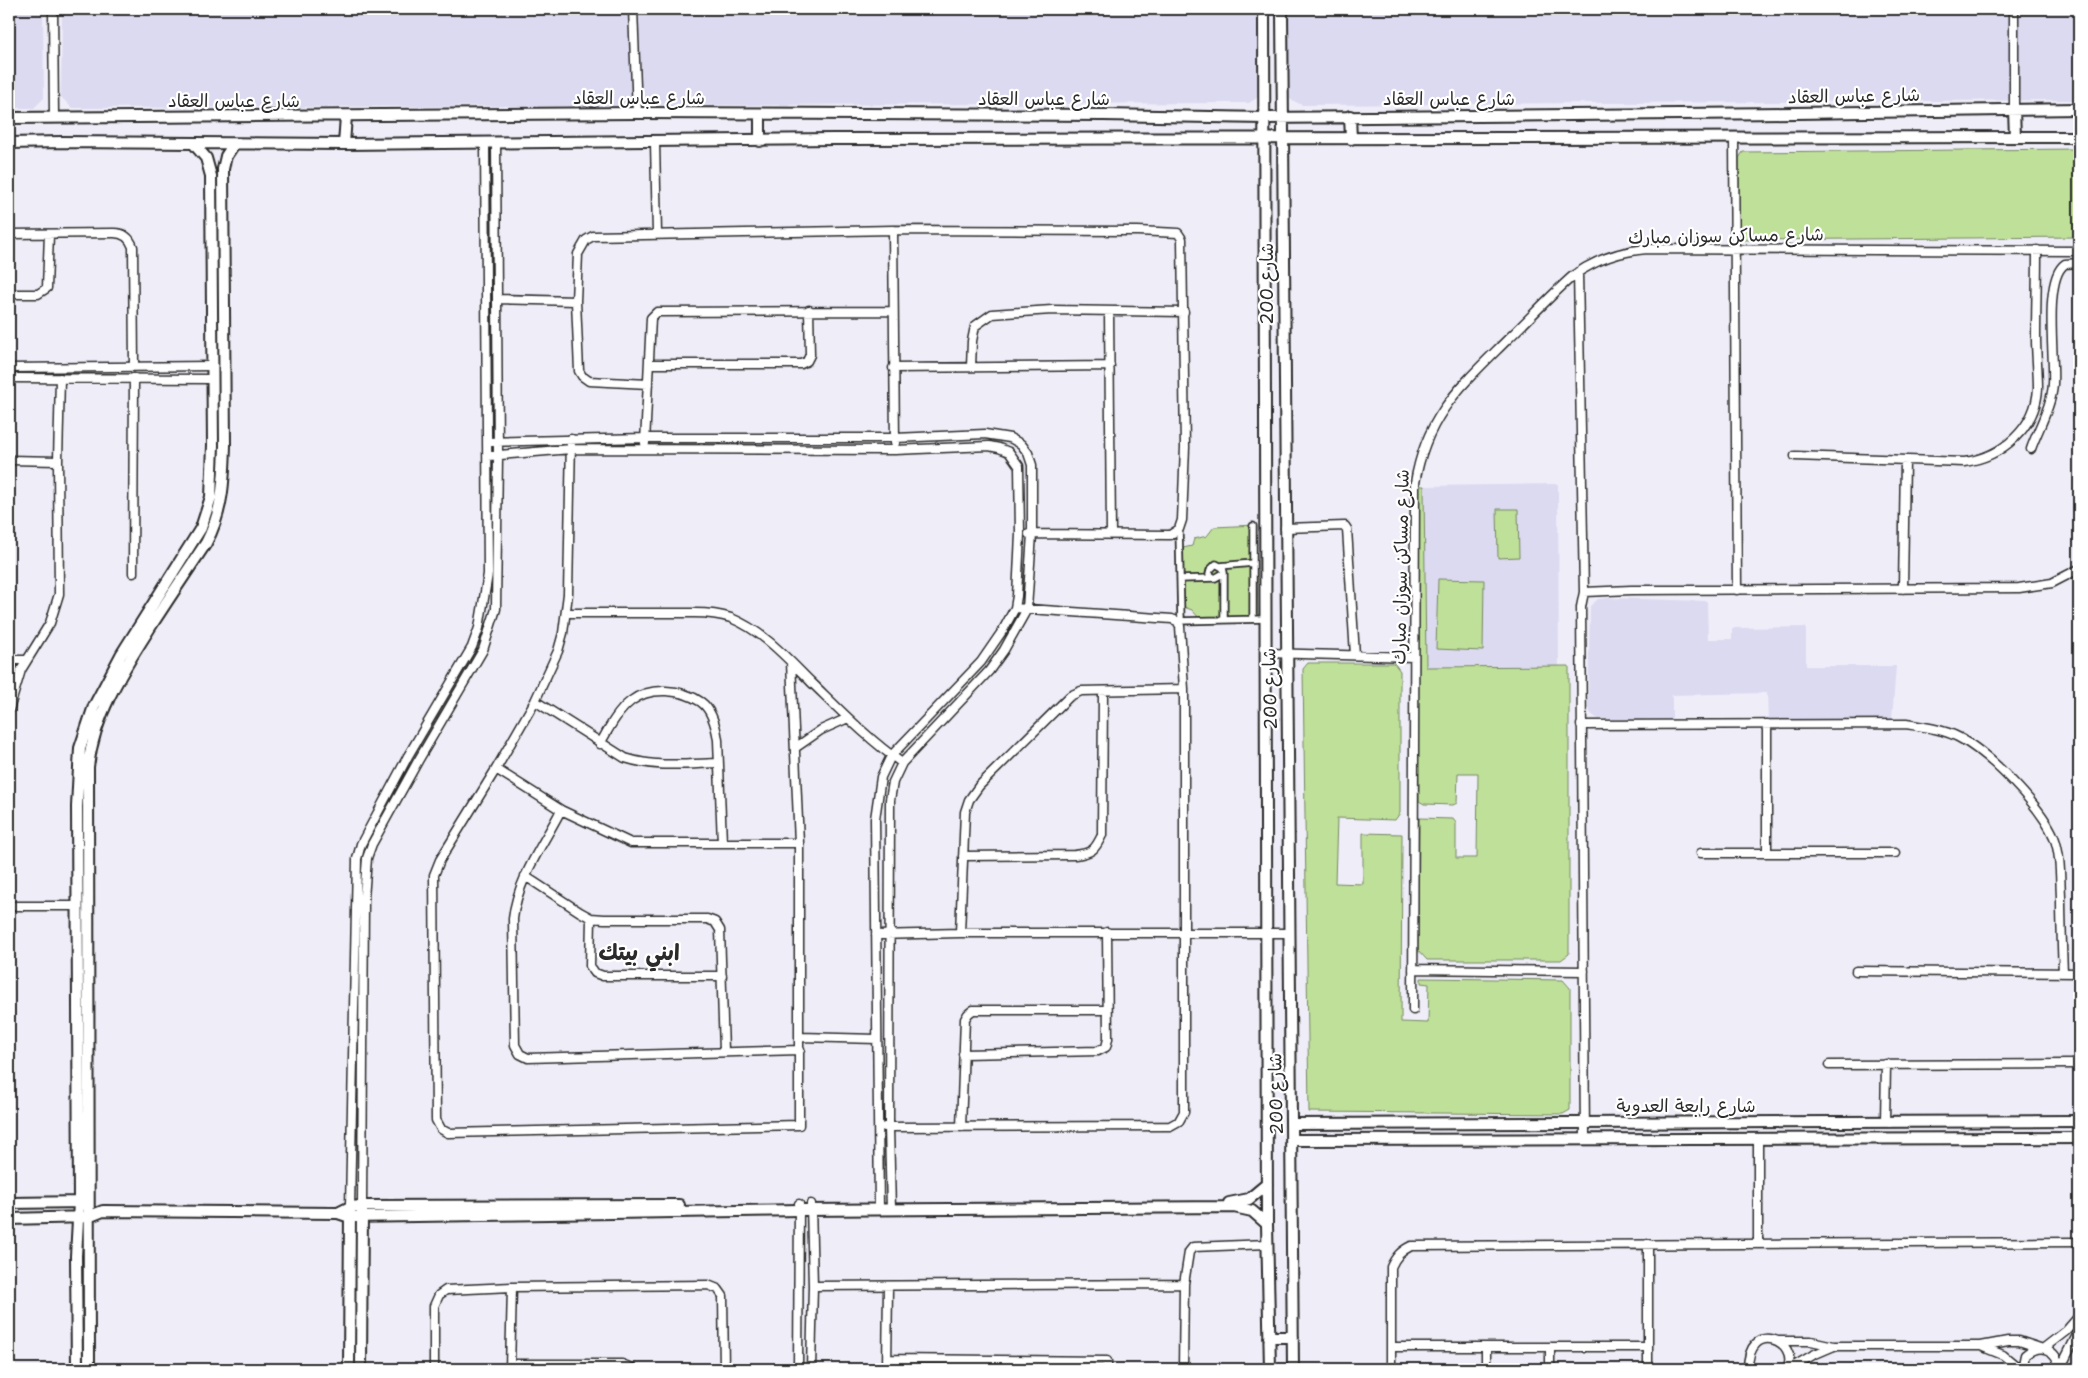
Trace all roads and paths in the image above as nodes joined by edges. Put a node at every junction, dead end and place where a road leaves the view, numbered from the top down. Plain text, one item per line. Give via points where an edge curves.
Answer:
1 (54, 9) edge
2 (633, 9) edge
3 (1264, 9) edge
4 (1282, 9) edge
5 (2014, 9) edge
6 (2079, 109) edge
7 (2014, 110) junction
8 (636, 113) junction
9 (760, 114) junction
10 (346, 116) junction
11 (1350, 116) junction
12 (1283, 117) junction
13 (9, 118) edge
14 (54, 118) junction
15 (1264, 118) junction
16 (2015, 137) junction
17 (2079, 137) edge
18 (1734, 138) junction
19 (1351, 139) junction
20 (760, 140) junction
21 (1264, 140) junction
22 (1283, 140) junction
23 (655, 142) junction
24 (9, 143) edge
25 (485, 143) junction
26 (496, 143) junction
27 (194, 144) junction
28 (234, 144) junction
29 (344, 144) junction
30 (223, 169) junction
31 (210, 170) junction
32 (894, 230) junction
33 (9, 234) edge
34 (49, 234) junction
35 (657, 234) junction
36 (1735, 249) junction
37 (2037, 250) junction
38 (2079, 251) edge
39 (2079, 263) edge
40 (1578, 272) junction
41 (9, 294) edge
42 (497, 298) junction
43 (576, 301) junction
44 (809, 310) junction
45 (893, 311) junction
46 (1109, 311) junction
47 (1184, 312) junction
48 (649, 364) junction
49 (134, 366) junction
50 (212, 366) junction
51 (1110, 366) junction
52 (971, 367) junction
53 (9, 368) edge
54 (33, 368) junction
55 (893, 368) junction
56 (9, 378) edge
57 (32, 378) junction
58 (60, 378) junction
59 (134, 378) junction
60 (212, 378) junction
61 (648, 384) junction
62 (2038, 389) junction
63 (2052, 391) junction
64 (645, 438) junction
65 (895, 438) junction
66 (571, 439) junction
67 (498, 441) junction
68 (487, 442) junction
69 (213, 445) junction
70 (225, 445) junction
71 (571, 449) junction
72 (645, 449) junction
73 (2031, 449) dead end
74 (895, 450) junction
75 (488, 456) junction
76 (498, 456) junction
77 (1795, 456) dead end
78 (9, 460) edge
79 (1905, 460) junction
80 (58, 461) junction
81 (1253, 526) dead end
82 (1285, 528) junction
83 (1179, 529) junction
84 (1111, 533) junction
85 (1020, 534) junction
86 (1032, 534) junction
87 (1252, 563) junction
88 (1220, 566) junction
89 (2079, 569) edge
90 (133, 573) dead end
91 (1224, 573) junction
92 (1215, 578) junction
93 (1180, 579) junction
94 (1903, 589) junction
95 (1737, 590) junction
96 (1584, 592) junction
97 (1015, 608) junction
98 (1027, 609) junction
99 (566, 613) junction
100 (1253, 619) junction
101 (1266, 619) junction
102 (1224, 620) junction
103 (1180, 621) junction
104 (1266, 653) junction
105 (1286, 653) junction
106 (1355, 655) junction
107 (1414, 657) junction
108 (9, 660) edge
109 (26, 660) junction
110 (791, 662) junction
111 (1184, 689) junction
112 (1103, 692) junction
113 (535, 701) junction
114 (9, 710) edge
115 (848, 718) junction
116 (1767, 724) junction
117 (1581, 725) junction
118 (600, 744) junction
119 (794, 748) junction
120 (408, 756) junction
121 (891, 756) junction
122 (418, 761) junction
123 (902, 763) junction
124 (719, 764) junction
125 (496, 769) junction
126 (88, 806) junction
127 (77, 807) junction
128 (561, 810) junction
129 (722, 843) junction
130 (799, 843) junction
131 (1701, 853) dead end
132 (1767, 853) junction
133 (1895, 853) dead end
134 (963, 856) junction
135 (525, 876) junction
136 (9, 906) edge
137 (77, 906) junction
138 (591, 918) junction
139 (1107, 932) junction
140 (960, 933) junction
141 (1184, 933) junction
142 (1267, 933) junction
143 (1290, 933) junction
144 (876, 935) junction
145 (890, 936) junction
146 (1413, 969) junction
147 (1584, 971) junction
148 (1856, 971) dead end
149 (2062, 973) junction
150 (2079, 973) edge
151 (722, 976) junction
152 (1107, 1010) junction
153 (1412, 1010) dead end
154 (800, 1036) junction
155 (877, 1039) junction
156 (800, 1050) junction
157 (724, 1051) junction
158 (963, 1054) junction
159 (1886, 1064) junction
160 (2079, 1064) edge
161 (1829, 1065) dead end
162 (2079, 1121) edge
163 (1885, 1122) junction
164 (1585, 1123) junction
165 (1293, 1124) junction
166 (1330, 1124) junction
167 (889, 1127) junction
168 (878, 1128) junction
169 (961, 1128) junction
170 (2079, 1138) edge
171 (1585, 1139) junction
172 (1758, 1139) junction
173 (1293, 1140) junction
174 (1330, 1140) junction
175 (1267, 1184) junction
176 (84, 1202) junction
177 (9, 1203) edge
178 (891, 1206) junction
179 (799, 1207) junction
180 (812, 1207) junction
181 (878, 1207) junction
182 (102, 1211) junction
183 (362, 1211) junction
184 (350, 1212) junction
185 (82, 1217) junction
186 (9, 1219) edge
187 (1267, 1224) junction
188 (2079, 1242) edge
189 (1268, 1244) junction
190 (1648, 1244) junction
191 (1758, 1244) junction
192 (1184, 1284) junction
193 (813, 1286) junction
194 (888, 1286) junction
195 (512, 1287) junction
196 (2079, 1316) edge
197 (2079, 1332) edge
198 (1269, 1337) junction
199 (1293, 1337) junction
200 (1778, 1341) junction
201 (1834, 1346) junction
202 (1981, 1346) junction
203 (1391, 1347) junction
204 (1486, 1347) junction
205 (1550, 1347) junction
206 (1648, 1347) junction
207 (2042, 1348) junction
208 (887, 1359) junction
209 (510, 1367) edge
210 (1749, 1367) edge
211 (77, 1369) edge
212 (89, 1369) edge
213 (349, 1369) edge
214 (361, 1369) edge
215 (434, 1369) edge
216 (634, 1369) edge
217 (724, 1369) edge
218 (798, 1369) edge
219 (811, 1369) edge
220 (887, 1369) edge
221 (1108, 1369) edge
222 (1183, 1369) edge
223 (1270, 1369) edge
224 (1293, 1369) edge
225 (1391, 1369) edge
226 (1486, 1369) edge
227 (1550, 1369) edge
228 (1648, 1369) edge
229 (1788, 1369) edge
230 (2021, 1369) edge
231 (2060, 1369) edge

1 - 14 street
2 - 8 street
3 - 15 street, شارع 200
4 - 12 street, شارع 200
5 - 7 street
6 - 7 street, شارع عباس العقاد
7 - 11 street, شارع عباس العقاد
7 - 16 street
8 - 9 street, شارع عباس العقاد
8 - 10 street, شارع عباس العقاد
9 - 15 street, شارع عباس العقاد
9 - 20 street
10 - 14 street, شارع عباس العقاد
10 - 29 street
11 - 12 street, شارع عباس العقاد
11 - 19 street
12 - 15 street, شارع عباس العقاد
12 - 22 street, شارع 200
13 - 14 street, شارع عباس العقاد
15 - 21 street, شارع 200
16 - 17 street
16 - 18 street
18 - 19 street
18 - 36 street
19 - 22 street
20 - 21 street
20 - 23 street
21 - 22 street
21 - 101 street, شارع 200
22 - 82 street, شارع 200
23 - 26 street
23 - 35 street
24 - 27 street
25 - 26 street
25 - 29 street
25 - 68 street
26 - 42 street
27 - 28 street
27 - 31 street via 206,158
28 - 29 street
28 - 30 street
30 - 31 street
30 - 70 street
31 - 50 street
32 - 35 street
32 - 45 street
32 - 47 street via 1176,232 1182,239
33 - 34 street
34 - 41 street via 47,288 38,294
34 - 49 street via 118,233 132,243
35 - 43 street via 593,236 586,240 578,254
36 - 37 street, شارع مساكن سوزان مبارك
36 - 40 street, شارع مساكن سوزان مبارك via 1631,250 1605,257
36 - 95 street
37 - 38 street, شارع مساكن سوزان مبارك
37 - 62 street
39 - 63 street via 2065,264 2057,273 2052,298
40 - 96 street
40 - 107 street, شارع مساكن سوزان مبارك via 1456,392 1439,414 1426,440 1414,483
42 - 43 street
42 - 67 street
43 - 61 street via 578,364 582,376 589,381
44 - 45 street
44 - 48 street via 657,312 651,318
44 - 48 street via 810,355 801,364
45 - 55 street
46 - 47 street
46 - 51 street
46 - 52 street via 992,314 975,326
47 - 83 street via 1185,447
48 - 61 street
49 - 50 street
49 - 54 street
50 - 60 street
51 - 52 street
51 - 84 street
52 - 55 street
53 - 54 street
54 - 57 street
55 - 65 street
56 - 57 street
57 - 58 street
58 - 59 street
58 - 80 street
59 - 60 street
59 - 90 street
60 - 69 street
61 - 64 street
62 - 63 street
62 - 79 street via 2024,426 2011,442 1994,454 1964,462
63 - 73 street
64 - 65 street
64 - 66 street
64 - 72 street
65 - 74 street
65 - 86 street via 985,434 1010,438 1021,444 1032,465
66 - 67 street
66 - 71 street
67 - 68 street
67 - 76 street
68 - 75 street
69 - 70 street
69 - 127 street via 213,487 203,523 111,672 87,723 78,757
70 - 126 street via 222,497 214,525 121,673 96,726 88,767
71 - 72 street
71 - 76 street
71 - 99 street
72 - 74 street
74 - 85 street via 989,446 1009,452 1019,466
75 - 76 street
75 - 120 street via 488,574 479,628 458,672
76 - 122 street via 496,609 483,650
77 - 79 street
78 - 80 street
79 - 94 street
80 - 109 street via 59,594 50,623
81 - 87 street
82 - 105 street, شارع 200
82 - 106 street via 1345,526 1347,529
83 - 84 street via 1170,535
83 - 93 street
84 - 86 street
85 - 86 street
85 - 97 street
86 - 98 street
87 - 88 street
87 - 100 street
88 - 91 street
88 - 92 street via 1216,564 1210,570
89 - 94 street via 2030,588
91 - 92 street
91 - 102 street
92 - 93 street
93 - 103 street
94 - 95 street
95 - 96 street
96 - 117 street
97 - 98 street
97 - 121 street via 981,662
98 - 103 street
98 - 123 street via 989,671
99 - 110 street via 711,613 750,627
99 - 113 street via 558,651
100 - 101 street
100 - 102 street
101 - 104 street, شارع 200
102 - 103 street
103 - 111 street
104 - 105 street
104 - 142 street, شارع 200
105 - 106 street
105 - 143 street, شارع 200
106 - 107 street
107 - 146 street, شارع مساكن سوزان مبارك
108 - 109 street
109 - 114 street
110 - 115 street
110 - 119 street
111 - 112 street
111 - 141 street
112 - 134 street via 1081,691 1070,696 978,786 965,812
112 - 134 street via 1102,835 1096,848 1086,854 1075,855
113 - 118 street
113 - 125 street
115 - 119 street
115 - 121 street
116 - 117 street
116 - 132 street
116 - 149 street via 1906,724 1958,737 1986,757 2027,797 2054,838 2060,866
117 - 147 street
118 - 124 street via 641,763
118 - 124 street via 620,711 632,700 648,693 668,691 702,702 710,713 716,725
119 - 130 street
120 - 122 street
120 - 184 street via 361,844 357,859
121 - 123 street
121 - 144 street via 881,777 875,819
122 - 183 street via 372,844 365,873
123 - 145 street via 893,782 890,800
124 - 129 street
125 - 128 street
125 - 156 street via 434,875 436,1120 441,1129 448,1133 798,1126
126 - 127 street
126 - 176 street
127 - 137 street
128 - 129 street via 631,843
128 - 135 street
129 - 130 street
130 - 154 street
131 - 132 street
132 - 133 street
134 - 140 street
135 - 138 street
135 - 157 street via 512,919 515,1045 520,1054 528,1058
136 - 137 street
137 - 176 street
138 - 151 street via 707,919 715,922 720,930
138 - 151 street via 590,966 595,973 603,976
139 - 140 street
139 - 141 street
139 - 152 street
140 - 145 street
141 - 142 street
141 - 169 street via 1184,1112 1179,1121 1170,1126
142 - 143 street
142 - 175 street, شارع 200
143 - 165 street, شارع 200
144 - 145 street
144 - 155 street
145 - 167 street
146 - 147 street
146 - 153 street, شارع مساكن سوزان مبارك
147 - 164 street
148 - 149 street
149 - 150 street
151 - 157 street
152 - 158 street via 973,1010 966,1019
152 - 158 street via 1108,1039 1106,1047 1098,1051
154 - 155 street
154 - 156 street
155 - 168 street
156 - 157 street
158 - 169 street
159 - 160 street
159 - 161 street
159 - 163 street
162 - 163 street, شارع رابعة العدوية
163 - 164 street, شارع رابعة العدوية
164 - 166 street, شارع رابعة العدوية
164 - 171 street
165 - 166 street, شارع رابعة العدوية
165 - 173 street, شارع 200
166 - 174 street
167 - 168 street
167 - 169 street
167 - 178 street
168 - 181 street
170 - 172 street, شارع رابعة العدوية
171 - 172 street, شارع رابعة العدوية
171 - 174 street, شارع رابعة العدوية
172 - 191 street
173 - 174 street, شارع رابعة العدوية
173 - 199 street, شارع 200
175 - 178 street via 1250,1199 1235,1202
175 - 187 street, شارع 200
176 - 177 street
176 - 182 street
176 - 185 street
178 - 181 street
178 - 187 street via 1234,1207 1252,1211
179 - 180 street
179 - 183 street
179 - 218 street
180 - 181 street
180 - 193 street
182 - 184 street
182 - 185 street
183 - 184 street
183 - 214 street
184 - 213 street
185 - 186 street
185 - 211 street
185 - 212 street
187 - 189 street, شارع 200
188 - 191 street
189 - 192 street via 1193,1246 1188,1252
189 - 198 street, شارع 200
190 - 191 street
190 - 203 street via 1411,1246 1402,1251 1391,1266
190 - 206 street
192 - 194 street
192 - 222 street
193 - 194 street
193 - 219 street
194 - 208 street
195 - 209 street
195 - 215 street via 446,1290 439,1295 434,1306
195 - 217 street via 708,1285 718,1289 723,1296
196 - 207 street via 2066,1331
197 - 231 street
198 - 199 street
198 - 223 street, شارع 200
199 - 224 street, شارع 200
200 - 201 street via 1811,1341
200 - 210 street via 1759,1341 1750,1351
200 - 229 street via 1788,1352
201 - 202 street
201 - 229 street
202 - 207 street via 2014,1341
202 - 230 street via 2003,1355
203 - 204 street
203 - 225 street
204 - 205 street
204 - 226 street
205 - 206 street
205 - 227 street
206 - 228 street
207 - 230 street via 2025,1355
207 - 231 street via 2054,1354
208 - 220 street
208 - 221 street via 1107,1361
209 - 216 street via 622,1364

